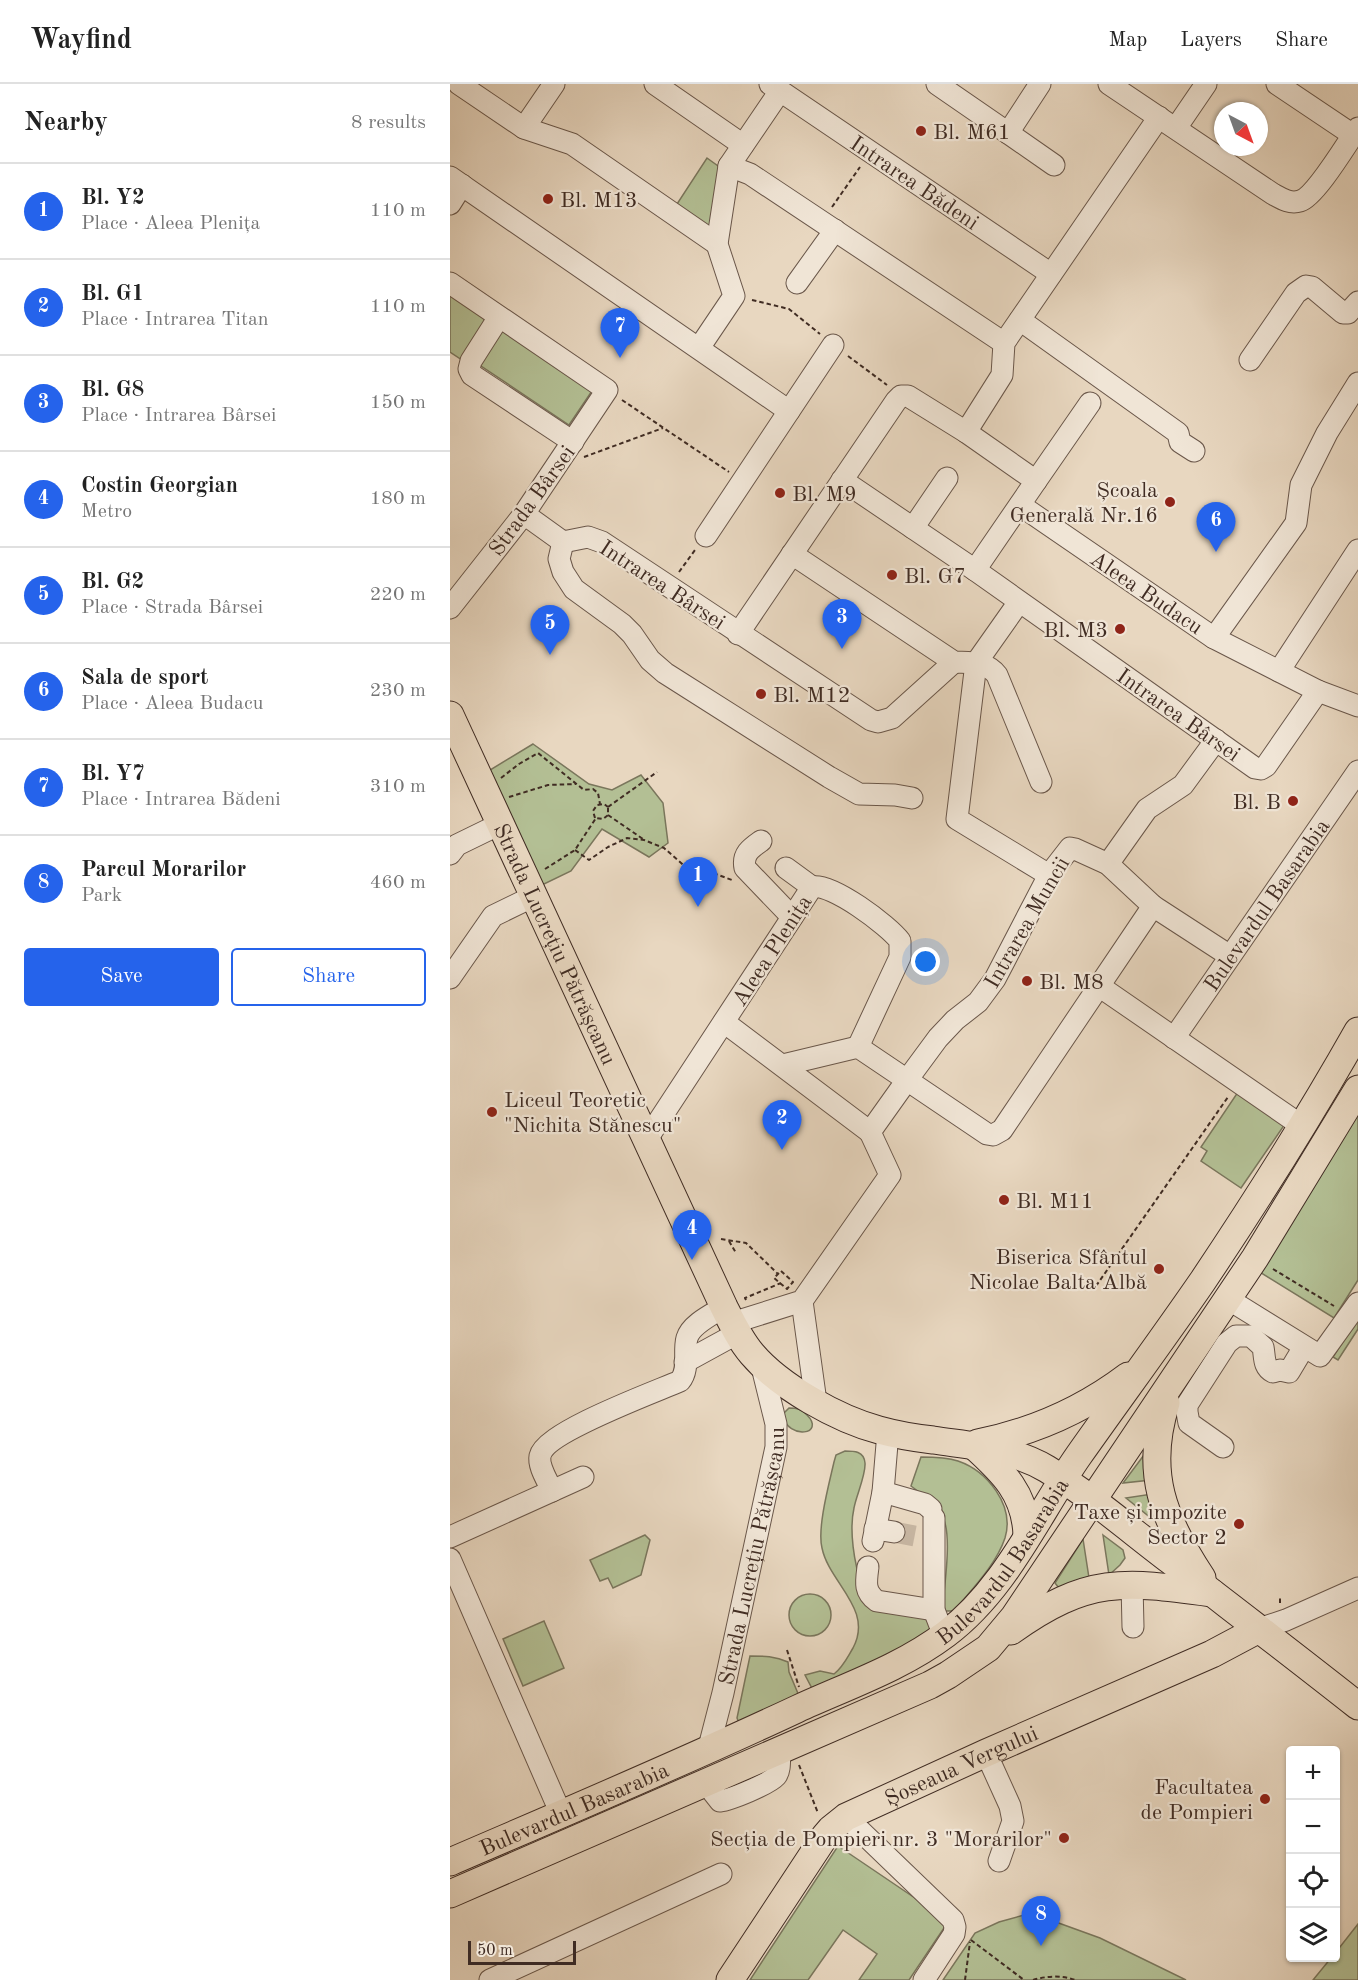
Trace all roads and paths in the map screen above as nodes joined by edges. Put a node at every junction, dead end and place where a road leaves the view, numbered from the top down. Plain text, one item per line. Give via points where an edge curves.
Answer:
1 (459, 84) edge
2 (554, 84) edge
3 (655, 84) edge
4 (937, 84) edge
5 (1040, 84) edge
6 (1109, 84) edge
7 (1206, 84) edge
8 (1277, 84) edge
9 (775, 87) edge
10 (1168, 122) junction
11 (524, 128) junction
12 (1355, 132) edge
13 (1008, 133) junction
14 (743, 145) junction
15 (870, 152) junction
16 (1054, 165) dead end
17 (729, 166) junction
18 (456, 181) edge
19 (450, 204) edge
20 (828, 226) junction
21 (717, 244) junction
22 (1051, 274) junction
23 (450, 284) edge
24 (797, 284) dead end
25 (1358, 302) edge
26 (499, 317) junction
27 (1020, 320) junction
28 (1004, 343) junction
29 (833, 345) dead end
30 (699, 348) junction
31 (1250, 360) dead end
32 (1358, 383) edge
33 (607, 390) junction
34 (1090, 403) dead end
35 (789, 411) junction
36 (663, 428) junction
37 (966, 432) junction
38 (573, 442) junction
39 (1194, 451) dead end
40 (556, 467) junction
41 (947, 478) dead end
42 (842, 480) junction
43 (743, 481) junction
44 (1036, 481) junction
45 (1020, 505) junction
46 (524, 514) junction
47 (913, 528) junction
48 (706, 536) joint
49 (563, 542) junction
50 (1358, 550) edge
51 (792, 554) junction
52 (975, 570) junction
53 (669, 586) junction
54 (1019, 602) junction
55 (450, 608) edge
56 (738, 634) junction
57 (1214, 638) junction
58 (954, 663) junction
59 (976, 663) junction
60 (1279, 671) junction
61 (1318, 691) junction
62 (1358, 706) edge
63 (450, 715) edge
64 (1216, 740) junction
65 (1358, 771) edge
66 (657, 772) dead end
67 (501, 778) dead end
68 (1041, 782) dead end
69 (576, 784) junction
70 (509, 797) dead end
71 (912, 798) dead end
72 (600, 804) junction
73 (608, 807) junction
74 (608, 815) junction
75 (596, 818) junction
76 (500, 824) junction
77 (644, 840) junction
78 (761, 841) dead end
79 (575, 850) junction
80 (450, 854) edge
81 (1108, 864) junction
82 (786, 868) dead end
83 (749, 872) junction
84 (1049, 875) junction
85 (537, 884) junction
86 (812, 887) junction
87 (1153, 906) junction
88 (792, 917) junction
89 (1230, 956) junction
90 (450, 978) edge
91 (1099, 986) junction
92 (724, 1022) junction
93 (1174, 1038) junction
94 (858, 1047) junction
95 (1354, 1047) edge
96 (783, 1065) junction
97 (907, 1080) junction
98 (1238, 1082) junction
99 (1358, 1089) edge
100 (1219, 1110) junction
101 (1224, 1113) dead end
102 (1302, 1126) junction
103 (870, 1132) junction
104 (647, 1139) junction
105 (721, 1239) dead end
106 (729, 1241) junction
107 (736, 1253) dead end
108 (1255, 1258) junction
109 (778, 1274) junction
110 (1096, 1286) dead end
111 (1228, 1299) junction
112 (802, 1301) junction
113 (1354, 1309) edge
114 (731, 1321) junction
115 (1304, 1347) junction
116 (1147, 1360) junction
117 (686, 1362) junction
118 (761, 1363) junction
119 (1177, 1377) junction
120 (816, 1402) junction
121 (888, 1432) junction
122 (972, 1445) junction
123 (1223, 1446) dead end
124 (583, 1477) dead end
125 (1062, 1480) junction
126 (552, 1491) junction
127 (883, 1492) junction
128 (1092, 1500) junction
129 (881, 1534) dead end
130 (1027, 1536) junction
131 (450, 1537) edge
132 (450, 1559) edge
133 (868, 1568) dead end
134 (1132, 1584) junction
135 (1358, 1588) edge
136 (1213, 1593) junction
137 (934, 1610) junction
138 (1133, 1627) dead end
139 (1259, 1629) junction
140 (944, 1636) junction
141 (988, 1648) junction
142 (787, 1650) dead end
143 (806, 1705) junction
144 (1358, 1706) edge
145 (708, 1751) junction
146 (986, 1753) junction
147 (789, 1756) junction
148 (561, 1814) junction
149 (838, 1823) junction
150 (999, 1861) dead end
151 (450, 1862) edge
152 (721, 1874) dead end
153 (450, 1894) edge
154 (490, 1980) edge
155 (730, 1980) edge
156 (924, 1980) edge
157 (965, 1980) edge
158 (1024, 1980) edge
159 (1032, 1980) edge
160 (1075, 1980) edge

1 - 11 street
2 - 11 street
3 - 14 street
4 - 13 street
5 - 13 street
6 - 10 street
7 - 10 street
8 - 12 street
9 - 14 street, Intrarea Bădeni
9 - 15 street, Intrarea Bădeni
10 - 12 street via 1273,194 1291,202 1312,192
10 - 22 street
11 - 21 street via 572,144
13 - 16 street
14 - 17 street, Intrarea Bădeni
15 - 20 path
15 - 22 street, Intrarea Bădeni
17 - 20 street via 750,174
17 - 21 street, Intrarea Bădeni
18 - 19 street
18 - 30 street
20 - 24 street
20 - 28 street
21 - 30 street, Intrarea Bădeni via 734,296
22 - 27 street
23 - 26 street
25 - 31 street via 1343,313 1306,286 1296,293
26 - 33 street
26 - 38 street via 471,361 472,375
27 - 28 street
27 - 39 street via 1178,433 1180,442
28 - 37 street via 1002,375
29 - 35 street
30 - 35 street
32 - 57 street, Aleea Budacu via 1301,485 1296,523
33 - 36 path
33 - 38 street, Strada Bârsei
34 - 44 street
35 - 43 street
36 - 40 path
36 - 43 path
37 - 42 street, Intrarea Bârsei via 908,396 901,396
37 - 44 street, Intrarea Bârsei
38 - 40 street, Strada Bârsei
40 - 46 street, Strada Bârsei
41 - 47 street
42 - 47 street, Intrarea Bârsei
42 - 51 street, Intrarea Bârsei
43 - 48 street
44 - 45 street
45 - 52 street
45 - 57 street, Aleea Budacu
46 - 49 street
46 - 55 street, Strada Bârsei
47 - 52 street, Intrarea Bârsei
48 - 53 path
49 - 53 street, Intrarea Bârsei via 588,537 602,542
49 - 71 street via 559,559 574,589 622,624 665,673 859,794
50 - 60 street
51 - 56 street, Intrarea Bârsei
51 - 58 street
52 - 54 street, Intrarea Bârsei
53 - 56 street, Intrarea Bârsei
54 - 59 street
54 - 64 street, Intrarea Bârsei
56 - 58 street, Intrarea Bârsei via 878,722 892,718
57 - 60 street, Aleea Budacu
58 - 59 street
59 - 68 street via 991,668 997,675
59 - 84 street via 957,819
60 - 61 street, Aleea Budacu
61 - 62 street, Aleea Budacu
61 - 64 street, Intrarea Bârsei via 1261,769
63 - 76 main road, Strada Lucrețiu Pătrășcanu
64 - 81 street, Intrarea Muncii via 1183,785 1147,809
65 - 89 street, Bulevardul Basarabia
66 - 73 path
67 - 69 path via 537,753
69 - 70 path via 548,785
69 - 72 path via 598,793
72 - 73 path
72 - 75 path via 594,807
73 - 74 path
74 - 75 path
74 - 77 path
75 - 79 path
76 - 80 street via 457,844
76 - 85 main road, Strada Lucrețiu Pătrășcanu
77 - 79 path via 627,838 589,860
77 - 83 path via 664,848 688,869 732,881
78 - 83 street via 746,854 745,868
79 - 85 path
81 - 84 street, Intrarea Muncii via 1070,848
81 - 87 street, Intrarea Muncii
82 - 86 street
83 - 88 street
84 - 97 street, Intrarea Muncii via 986,993 946,1028
85 - 90 street via 493,915
85 - 104 main road, Strada Lucrețiu Pătrășcanu
86 - 88 street, Aleea Plenița
86 - 94 street, Aleea Plenița via 834,891 889,928 900,941 900,957
87 - 89 street, Intrarea Muncii
87 - 91 street
88 - 92 street, Aleea Plenița
89 - 93 street, Bulevardul Basarabia
91 - 93 street
91 - 97 street via 998,1133 982,1132
92 - 96 street
92 - 104 street, Aleea Plenița
93 - 98 street
94 - 96 street
94 - 97 street
95 - 102 main road, Bulevardul Basarabia
96 - 103 street
97 - 103 street, Intrarea Muncii
98 - 100 path
98 - 102 street
99 - 108 main road, Bulevardul Basarabia
100 - 101 path
100 - 110 path
102 - 116 main road, Bulevardul Basarabia
103 - 112 street via 890,1175
104 - 114 main road, Strada Lucrețiu Pătrășcanu
105 - 106 path
106 - 107 path
106 - 109 path via 746,1243
108 - 111 main road, Bulevardul Basarabia
108 - 113 path
109 - 109 path via 774,1278 787,1289 793,1282 781,1271
111 - 115 street
111 - 119 main road, Bulevardul Basarabia
112 - 114 street
112 - 120 street
113 - 115 street via 1320,1356
114 - 117 street
114 - 117 street via 691,1331
114 - 118 main road, Strada Lucrețiu Pătrășcanu
115 - 123 street via 1289,1372 1273,1372 1265,1364 1263,1347 1251,1336 1236,1336 1227,1343 1187,1405 1189,1423
116 - 122 main road via 1077,1409 1018,1434
116 - 125 main road, Bulevardul Basarabia
117 - 126 street via 680,1381 581,1424 546,1445 540,1463
118 - 120 main road, Strada Lucrețiu Pătrășcanu via 784,1383
118 - 145 street, Strada Lucrețiu Pătrășcanu via 776,1424 776,1447
119 - 128 main road, Bulevardul Basarabia
119 - 136 main road via 1158,1434 1157,1483 1173,1529
120 - 121 main road, Strada Lucrețiu Pătrășcanu via 856,1422
121 - 122 main road, Strada Lucrețiu Pătrășcanu
121 - 127 street
122 - 125 main road, Strada Lucrețiu Pătrășcanu via 1026,1459
122 - 130 main road via 1000,1470 1019,1497 1027,1521
124 - 126 street
125 - 128 main road, Strada Lucrețiu Pătrășcanu
125 - 130 main road, Bulevardul Basarabia
126 - 131 street
127 - 129 street
127 - 137 street via 925,1504 932,1513 926,1538
128 - 136 main road, Strada Lucrețiu Pătrășcanu
128 - 141 main road, Bulevardul Basarabia via 1036,1586
130 - 140 main road, Bulevardul Basarabia via 980,1603
132 - 148 street
133 - 137 street via 867,1589 877,1601
134 - 136 main road
134 - 138 street
134 - 141 main road via 1097,1587 1075,1594 1035,1614
135 - 139 street
136 - 139 main road, Strada Lucrețiu Pătrășcanu
137 - 140 street
139 - 144 main road, Strada Lucrețiu Pătrășcanu
139 - 146 main road, Șoseaua Vergului via 1212,1654
140 - 143 main road, Bulevardul Basarabia via 895,1665
141 - 147 main road, Bulevardul Basarabia via 948,1675
142 - 143 path
143 - 145 main road, Bulevardul Basarabia
145 - 148 main road, Bulevardul Basarabia
146 - 149 main road, Șoseaua Vergului
146 - 150 street via 1013,1821
147 - 149 path via 818,1818
147 - 153 main road, Bulevardul Basarabia via 705,1782
148 - 151 main road, Bulevardul Basarabia
149 - 155 main road
149 - 156 street via 953,1920 954,1934
152 - 154 street
157 - 158 path via 971,1939
159 - 160 path

